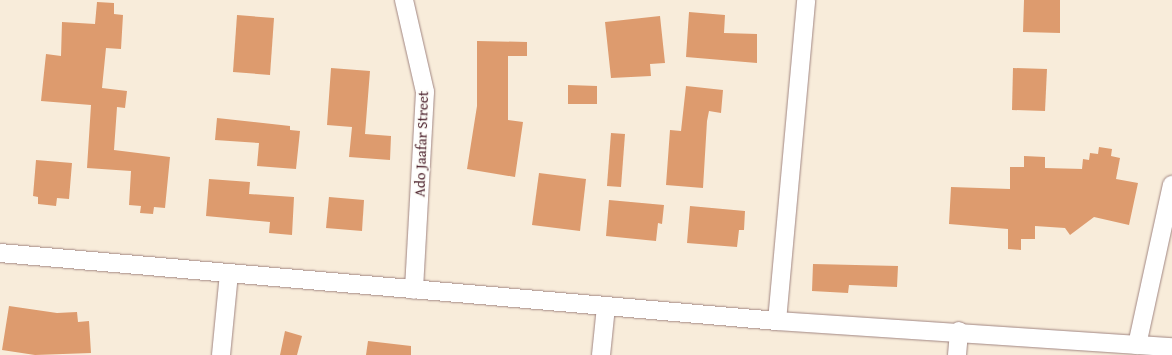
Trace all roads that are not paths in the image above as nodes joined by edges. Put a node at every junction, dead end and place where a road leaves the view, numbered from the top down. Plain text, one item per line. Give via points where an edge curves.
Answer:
1 (404, 0) edge
2 (806, 0) edge
3 (1172, 185) edge
4 (0, 253) edge
5 (229, 274) junction
6 (414, 290) junction
7 (606, 307) junction
8 (777, 321) junction
9 (959, 331) junction
10 (1137, 344) junction
11 (1172, 347) edge
12 (221, 355) edge
13 (601, 355) edge
14 (957, 355) edge

1 - 6 street, Ado Jaafar Street via 425,92
2 - 8 street
3 - 10 street
4 - 5 street
5 - 6 street
5 - 12 street
6 - 7 street
7 - 8 street
7 - 13 street
8 - 9 street
9 - 10 street
9 - 14 street
10 - 11 street

